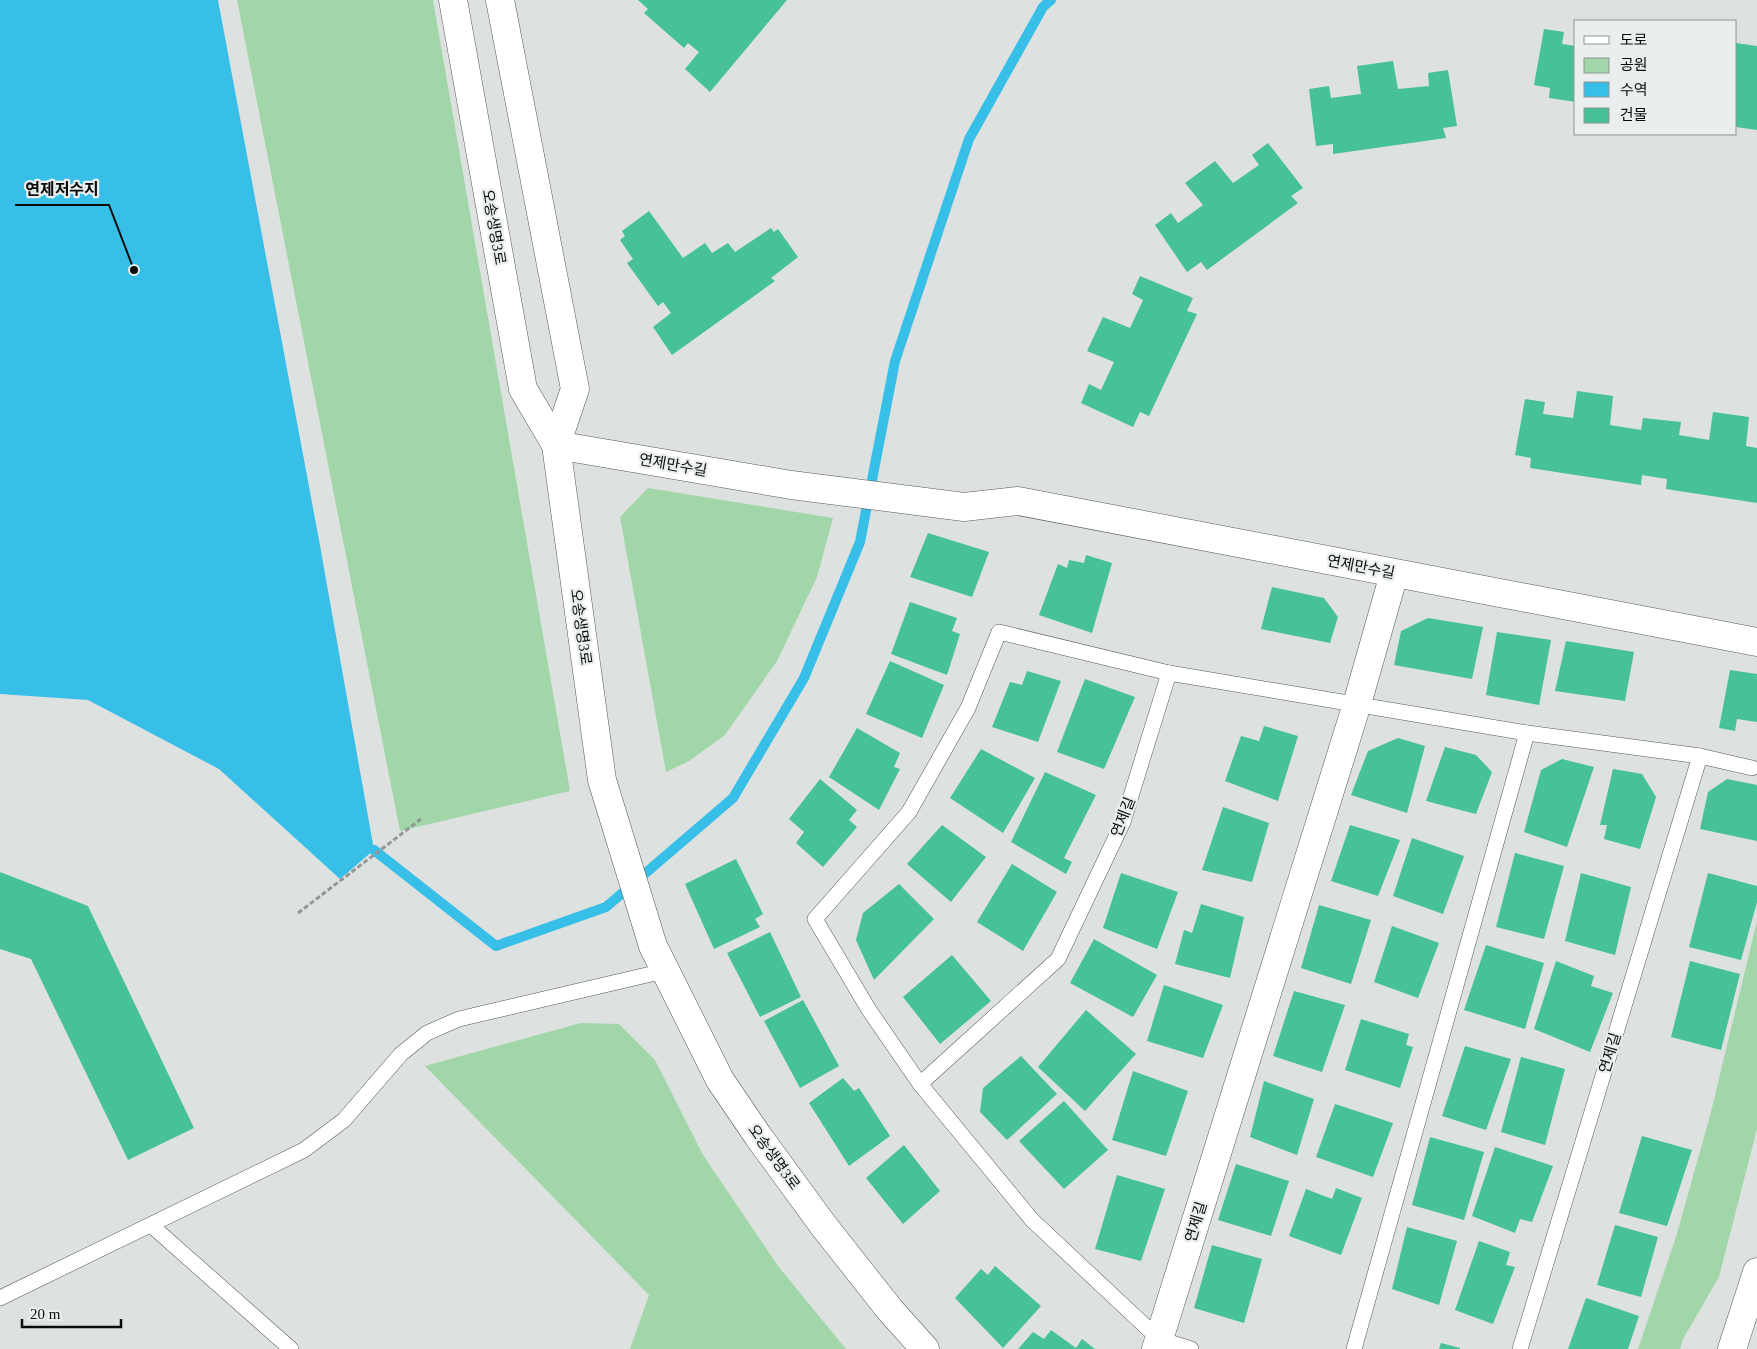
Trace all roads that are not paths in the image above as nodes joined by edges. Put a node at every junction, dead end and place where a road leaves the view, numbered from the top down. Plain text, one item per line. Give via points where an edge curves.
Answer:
1 (453, 0) edge
2 (500, 0) edge
3 (556, 445) junction
4 (1394, 574) junction
5 (1757, 642) edge
6 (1169, 673) junction
7 (1357, 704) junction
8 (1527, 733) junction
9 (1700, 756) junction
10 (1752, 768) dead end
11 (664, 971) junction
12 (920, 1084) junction
13 (152, 1226) junction
14 (1757, 1272) edge
15 (0, 1298) edge
16 (1158, 1344) edge
17 (291, 1349) edge
18 (925, 1349) edge
19 (1190, 1349) edge
20 (1354, 1349) edge
21 (1520, 1349) edge
22 (1732, 1349) edge

1 - 3 street, 오송생명3로 via 523,389
2 - 3 street, 오송생명3로 via 575,389
3 - 4 street, 연제만수길 via 791,485 964,507 1018,501
3 - 11 street, 오송생명3로 via 602,780 653,946
4 - 5 street, 연제만수길
4 - 7 street, 연제길
6 - 7 lane
6 - 12 lane, 연제길 via 1122,822 1058,959
6 - 12 lane via 999,632 968,708 909,812 815,919 869,1010
7 - 8 lane
7 - 16 street, 연제길
8 - 9 lane
8 - 20 lane
9 - 10 lane
9 - 21 lane, 연제길
11 - 13 lane via 459,1019 427,1033 400,1054 344,1120 304,1150
11 - 18 street, 오송생명3로 via 720,1080 758,1136 823,1225
12 - 16 lane via 1032,1220
13 - 15 lane
13 - 17 lane
14 - 22 street
16 - 19 lane

